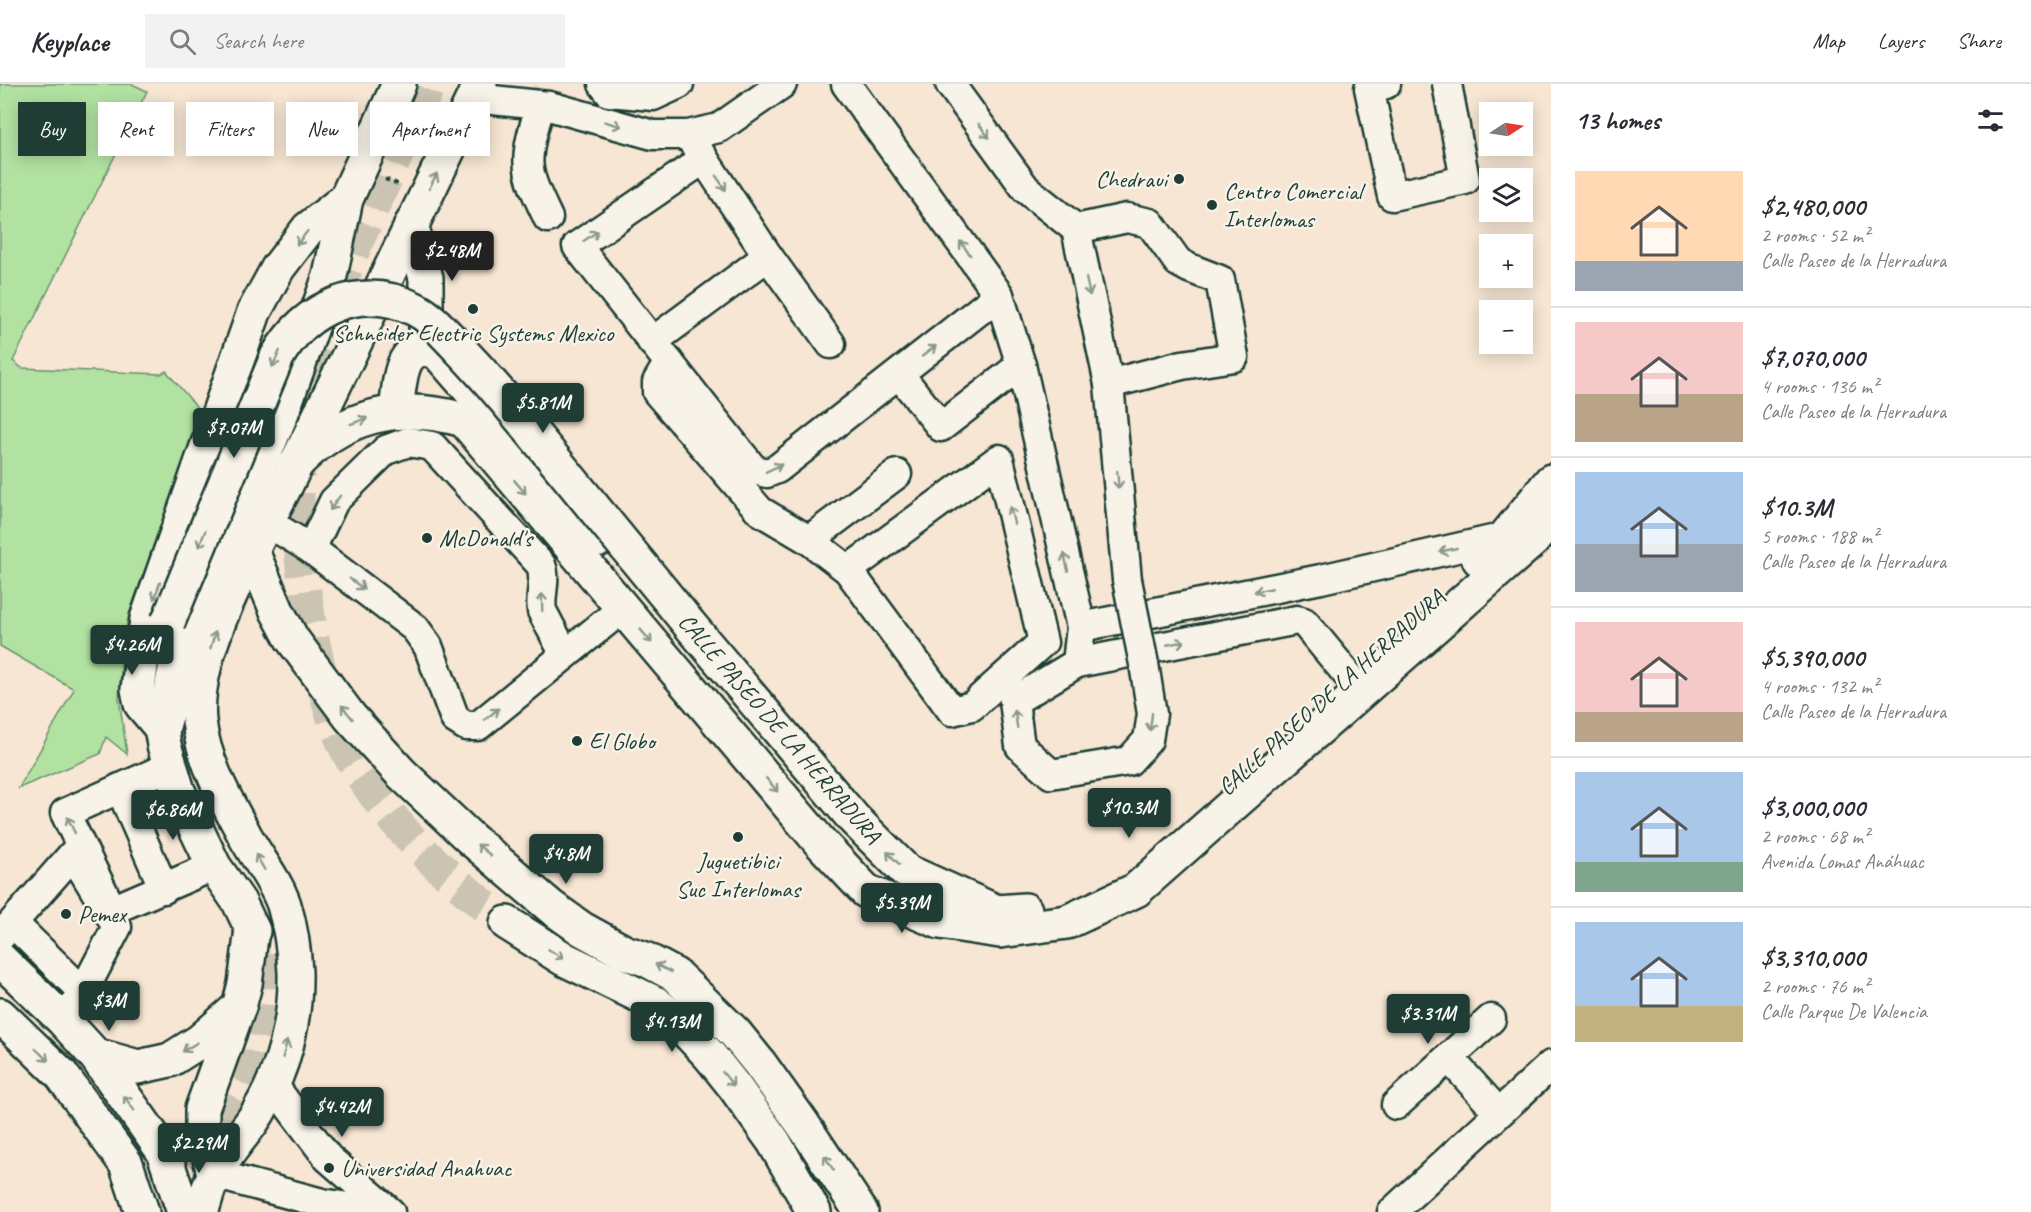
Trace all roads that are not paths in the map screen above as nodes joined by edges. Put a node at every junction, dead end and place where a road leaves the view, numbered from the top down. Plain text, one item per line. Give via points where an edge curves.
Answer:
1 (399, 84) edge
2 (580, 84) edge
3 (679, 84) edge
4 (782, 84) edge
5 (846, 84) edge
6 (950, 84) edge
7 (1386, 84) edge
8 (1447, 84) edge
9 (606, 88) edge
10 (477, 91) edge
11 (537, 117) tunnel mouth
12 (688, 135) junction
13 (704, 159) junction
14 (345, 199) junction
15 (548, 218) dead end
16 (411, 225) junction
17 (1076, 229) junction
18 (768, 256) junction
19 (999, 296) junction
20 (831, 344) dead end
21 (426, 348) junction
22 (661, 352) junction
23 (1021, 365) junction
24 (899, 374) junction
25 (1109, 384) junction
26 (396, 411) junction
27 (294, 466) junction
28 (897, 474) dead end
29 (1551, 481) edge
30 (1551, 518) edge
31 (267, 522) junction
32 (1504, 537) junction
33 (808, 540) junction
34 (311, 549) junction
35 (252, 551) junction
36 (848, 570) junction
37 (623, 609) junction
38 (1082, 627) junction
39 (565, 655) junction
40 (718, 660) junction
41 (1077, 663) junction
42 (1347, 674) junction
43 (162, 729) junction
44 (170, 766) junction
45 (120, 788) junction
46 (214, 866) junction
47 (164, 889) junction
48 (507, 923) tunnel mouth
49 (6, 930) edge
50 (0, 959) edge
51 (83, 992) junction
52 (238, 1007) junction
53 (0, 1015) edge
54 (1491, 1019) dead end
55 (63, 1020) junction
56 (95, 1055) junction
57 (1449, 1058) junction
58 (1551, 1065) edge
59 (273, 1085) junction
60 (1396, 1105) dead end
61 (1498, 1112) junction
62 (214, 1174) junction
63 (142, 1212) edge
64 (183, 1212) edge
65 (201, 1212) edge
66 (381, 1212) edge
67 (390, 1212) edge
68 (814, 1212) edge
69 (861, 1212) edge
70 (1392, 1212) edge

1 - 14 main road
2 - 9 street
3 - 9 street via 653,96
4 - 12 street via 719,128
19 -> 5 street
6 -> 17 street via 1026,189
7 - 8 street via 1369,88 1392,196 1465,180
10 -> 12 street via 653,135
16 -> 10 main road
11 - 15 street via 527,163 531,182
12 - 13 street
13 -> 18 street
22 -> 13 street via 577,246
14 - 43 main road via 330,276 282,412 177,661
14 -> 43 main road via 308,230 278,268 254,312 147,619 138,689 141,704
16 - 21 main road via 426,278
16 - 27 main road
17 -> 25 street
17 - 25 street via 1127,218 1150,223 1178,262 1220,280 1234,357 1182,365
18 - 20 street
18 - 22 street
19 - 23 street
24 -> 19 street
21 - 26 main road via 413,351 404,363
21 - 40 main road via 437,352 692,646
22 -> 24 street via 754,470 767,473
22 - 33 street via 657,392 760,511
23 - 24 street via 941,427
38 -> 23 street
25 -> 41 street, bridge via 1127,580 1152,714 1148,740 1129,761 1051,774 1020,747 1014,701
27 -> 26 main road, CALLE PASEO DE LA HERRADURA via 310,449 340,429
26 -> 37 main road, CALLE PASEO DE LA HERRADURA via 442,414 464,420
27 - 31 main road
28 - 33 street
29 - 32 main road, CALLE PASEO DE LA HERRADURA
37 -> 30 main road, CALLE PASEO DE LA HERRADURA via 866,891 940,922 1000,931 1067,922 1136,890 1533,540
31 - 34 street
31 - 35 main road
32 -> 38 street
32 - 42 main road, CALLE PASEO DE LA HERRADURA
33 - 36 street
34 -> 39 street via 415,628 428,646 454,719 466,726 478,726
39 -> 34 street via 542,611 541,565 432,446 408,442 386,450 334,501
59 -> 35 main road via 291,1027 295,972 289,927 284,905 212,769 199,721 203,675 214,635
69 -> 35 main road via 760,1064 693,992 675,975 582,929 551,907 401,773 344,708 292,639
36 -> 36 street via 952,711 972,706 1043,642 999,459
37 - 39 street
38 - 41 street
42 -> 40 main road, CALLE PASEO DE LA HERRADURA via 1160,847 1113,884 1063,906 997,912 906,871 854,819
40 -> 43 main road, CALLE PASEO DE LA HERRADURA, bridge via 483,372 434,321 409,306 360,299 326,308 303,322 277,357 160,647 157,696
41 -> 42 street via 1297,620 1304,622
43 - 44 main road, CALLE PASEO DE LA HERRADURA
44 - 45 street
44 - 46 main road, CALLE PASEO DE LA HERRADURA via 182,802
45 - 47 street
47 -> 45 street via 112,910 65,813
46 - 47 street
46 - 52 main road, CALLE PASEO DE LA HERRADURA via 239,902 252,930
48 -> 68 main road via 564,959 655,1003 674,1018 748,1105
49 - 51 street
49 - 51 street via 73,854 117,927
50 - 55 main road
51 - 55 street
52 -> 56 main road via 200,1041 170,1060 138,1066
52 - 62 main road via 202,1109 202,1126
53 -> 63 main road via 61,1074 126,1164
54 - 57 street
55 - 56 main road
64 -> 56 main road via 163,1151
57 - 60 street
57 - 61 street
58 - 61 street
59 - 62 main road via 259,1112
59 - 67 street via 328,1158
61 - 70 street
62 - 65 main road
62 - 66 street via 322,1203

